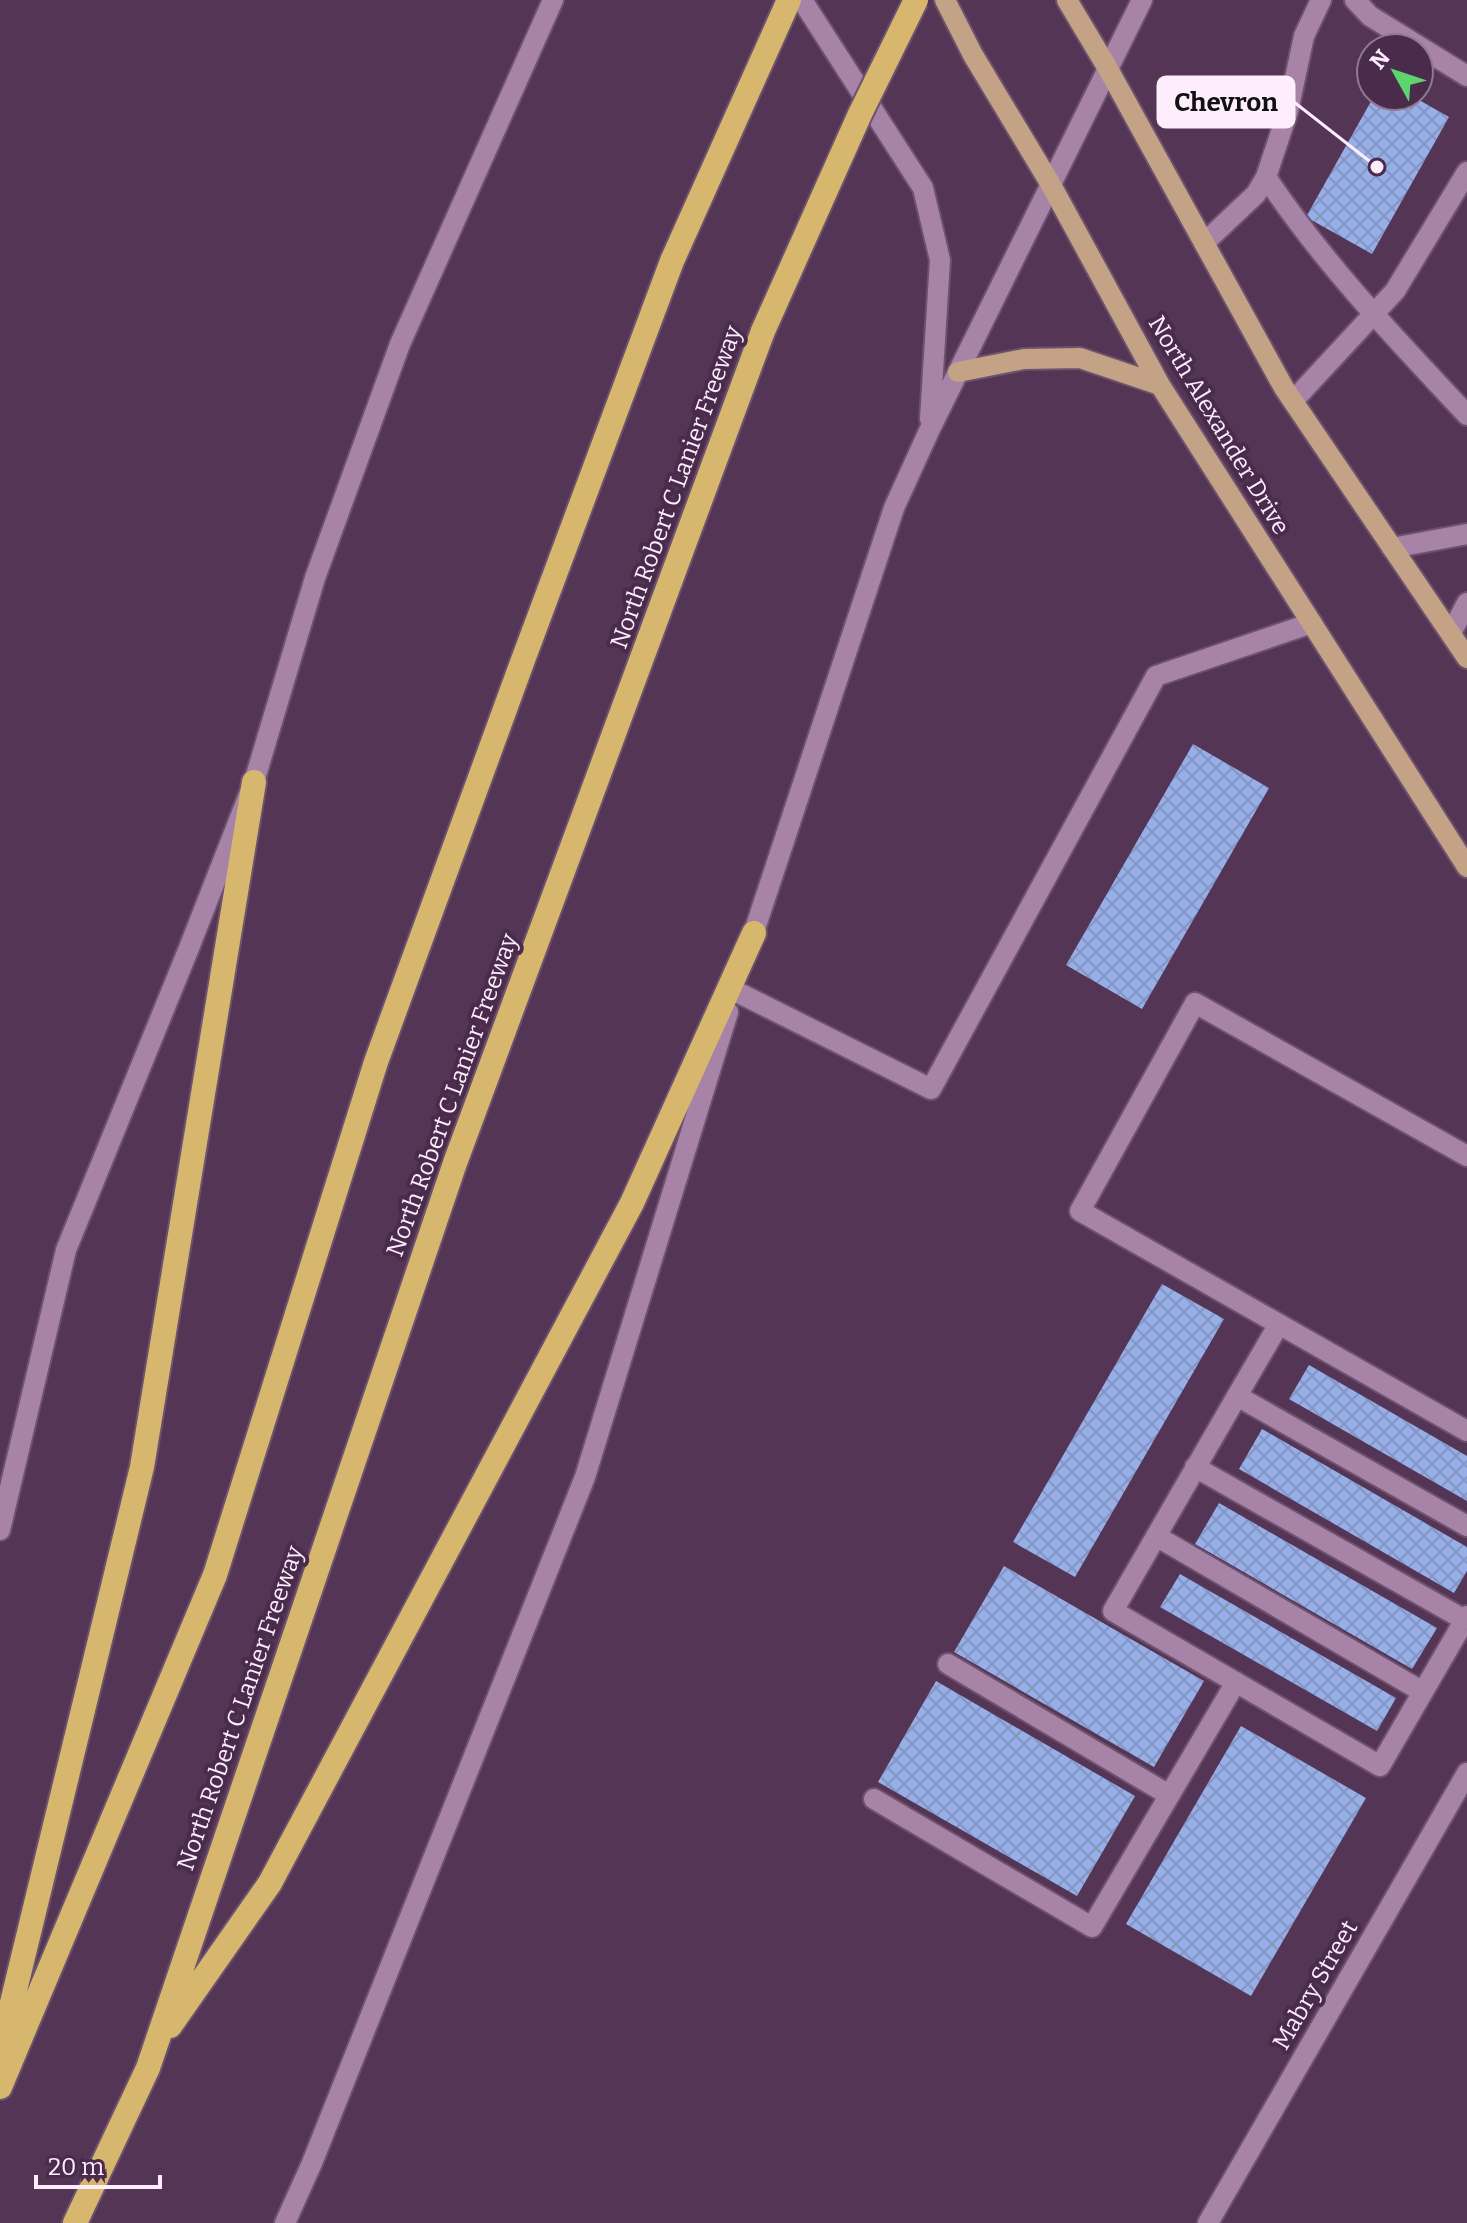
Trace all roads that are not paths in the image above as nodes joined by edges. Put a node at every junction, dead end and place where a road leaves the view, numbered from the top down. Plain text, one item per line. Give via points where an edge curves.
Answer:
1 (553, 0) edge
2 (789, 0) edge
3 (802, 0) edge
4 (916, 0) edge
5 (945, 0) edge
6 (1067, 0) edge
7 (1142, 0) edge
8 (1321, 0) edge
9 (1355, 0) edge
10 (1107, 67) junction
11 (1467, 76) edge
12 (1467, 172) edge
13 (1266, 177) junction
14 (1050, 183) junction
15 (1204, 243) junction
16 (1373, 314) junction
17 (958, 372) junction
18 (1160, 385) junction
19 (1293, 401) junction
20 (1467, 415) edge
21 (929, 431) junction
22 (1467, 534) edge
23 (1392, 548) junction
24 (1467, 603) edge
25 (1312, 623) junction
26 (1451, 633) junction
27 (1467, 658) edge
28 (254, 782) junction
29 (1467, 867) edge
30 (754, 933) junction
31 (735, 991) junction
32 (1467, 1156) edge
33 (1279, 1324) junction
34 (1237, 1396) junction
35 (1467, 1431) edge
36 (1195, 1467) junction
37 (1467, 1526) edge
38 (0, 1530) edge
39 (1156, 1536) junction
40 (1466, 1618) edge
41 (948, 1664) dead end
42 (1236, 1682) junction
43 (1423, 1692) junction
44 (1467, 1773) edge
45 (1169, 1795) junction
46 (874, 1799) dead end
47 (153, 2051) junction
48 (0, 2052) edge
49 (0, 2087) edge
50 (75, 2223) edge
51 (285, 2223) edge
52 (1208, 2223) edge

1 - 28 main road via 400,344 315,578
2 - 49 highway via 672,261 376,1062 215,1575
3 - 21 main road via 923,188 940,260
4 - 47 highway, North Robert C Lanier Freeway, bridge via 763,331 455,1163
5 - 14 main road, North Alexander Drive
6 - 10 main road
7 - 10 main road
8 - 13 main road via 1304,36 1288,111
9 - 11 main road via 1370,16
10 - 14 main road
10 - 15 main road
12 - 16 main road via 1395,291
13 - 15 main road via 1256,194
13 - 16 main road
14 - 17 main road
14 - 18 main road, North Alexander Drive
15 - 19 main road
16 - 19 main road
16 - 20 main road
17 - 18 main road via 1024,359 1080,358
17 - 21 main road
18 - 25 main road, North Alexander Drive
19 - 23 main road
21 - 30 main road via 894,508
22 - 23 main road
23 - 26 main road
24 - 26 main road
25 - 29 main road, North Alexander Drive
25 - 31 main road via 1156,676 931,1089
26 - 27 main road
28 - 38 main road via 66,1250
28 - 48 highway via 142,1467
30 - 31 main road
30 - 47 highway via 632,1203 270,1883
31 - 51 main road via 585,1477
32 - 33 main road via 1195,1003 1080,1211
33 - 34 main road
33 - 35 main road
34 - 36 main road
34 - 37 main road
36 - 39 main road
36 - 40 main road
39 - 42 main road via 1113,1611
39 - 43 main road
40 - 43 main road
41 - 45 main road
42 - 43 main road via 1380,1766
42 - 45 main road
44 - 52 main road, Mabry Street
45 - 46 main road via 1092,1927
47 - 50 highway, North Robert C Lanier Freeway

